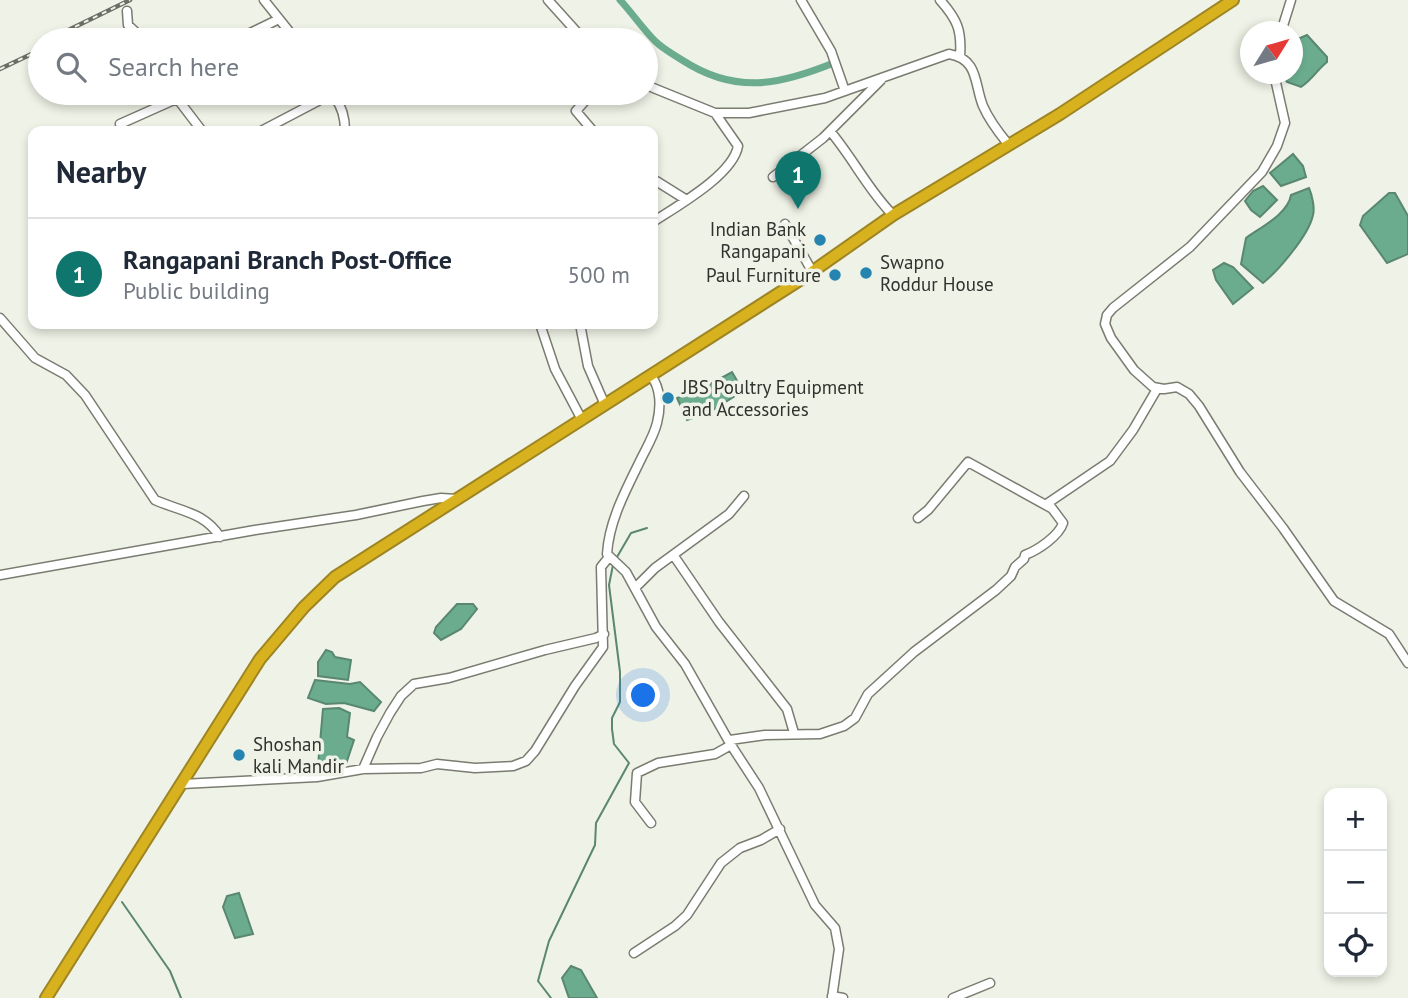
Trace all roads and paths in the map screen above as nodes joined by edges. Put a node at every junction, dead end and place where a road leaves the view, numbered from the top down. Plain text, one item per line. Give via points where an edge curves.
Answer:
1 (264, 0) edge
2 (548, 0) edge
3 (801, 0) edge
4 (940, 0) edge
5 (1233, 0) edge
6 (1291, 0) edge
7 (127, 11) dead end
8 (279, 19) junction
9 (1284, 21) edge
10 (131, 28) edge
11 (261, 28) edge
12 (286, 28) edge
13 (573, 28) edge
14 (960, 56) junction
15 (883, 78) junction
16 (1276, 84) edge
17 (658, 90) edge
18 (845, 91) junction
19 (157, 105) edge
20 (182, 105) edge
21 (306, 105) edge
22 (340, 105) edge
23 (581, 105) edge
24 (715, 113) junction
25 (120, 124) dead end
26 (198, 126) edge
27 (270, 126) edge
28 (344, 126) edge
29 (589, 126) edge
30 (830, 131) junction
31 (1008, 144) junction
32 (773, 177) dead end
33 (658, 182) edge
34 (685, 199) junction
35 (894, 215) junction
36 (658, 218) edge
37 (785, 224) dead end
38 (812, 271) junction
39 (0, 318) edge
40 (542, 329) edge
41 (581, 329) edge
42 (651, 376) junction
43 (1157, 389) junction
44 (605, 405) junction
45 (582, 420) junction
46 (744, 496) dead end
47 (460, 499) junction
48 (1051, 508) junction
49 (918, 518) dead end
50 (220, 537) junction
51 (674, 555) junction
52 (609, 558) junction
53 (0, 575) edge
54 (636, 587) junction
55 (604, 634) junction
56 (1408, 663) edge
57 (794, 733) junction
58 (730, 742) junction
59 (363, 769) junction
60 (182, 784) junction
61 (650, 824) dead end
62 (780, 829) junction
63 (634, 953) dead end
64 (990, 983) dead end
65 (832, 997) edge
66 (46, 998) edge
67 (843, 998) edge
68 (954, 998) edge

1 - 8 street
2 - 13 street
3 - 18 street via 831,51
4 - 14 street via 960,32
5 - 31 highway
6 - 9 street
7 - 10 street
8 - 11 street
8 - 12 street
14 - 15 street via 949,54
14 - 31 street via 979,85 982,105
15 - 18 street
15 - 30 street
16 - 43 street via 1285,123 1262,172 1204,234 1107,315 1107,330 1115,346
17 - 24 street
18 - 24 street via 748,113
19 - 25 street
20 - 26 street
21 - 27 street
22 - 28 street
23 - 29 street via 576,111
24 - 34 street via 738,146 737,154 721,173
30 - 32 street
30 - 35 street
31 - 35 highway
33 - 34 street
34 - 36 street
35 - 38 highway
37 - 38 street
38 - 42 highway
39 - 50 street via 35,358 66,375 85,395 155,500 190,511
40 - 45 street via 555,369
41 - 44 street via 588,366
42 - 44 highway
42 - 52 street via 659,393 658,422 622,497 608,542
43 - 48 street via 1110,461 1054,498 1048,503
43 - 56 street via 1177,387 1189,394 1334,601 1389,634
44 - 45 highway
45 - 47 highway
46 - 51 street via 729,514
47 - 50 street
47 - 60 highway via 335,578 304,607 260,659
48 - 49 street via 968,462
48 - 57 street via 1063,523 1062,529 1025,555 996,590 888,675 868,694 855,718 829,732
50 - 53 street
51 - 54 street
51 - 57 street via 787,709
52 - 54 street
52 - 55 street via 601,567
54 - 58 street via 656,627 685,664
55 - 59 street via 414,684 390,713
55 - 59 street via 603,648 526,761 513,766 437,764
57 - 58 street
58 - 61 street via 715,754 659,763 637,772 635,802
58 - 62 street
59 - 60 street via 317,777
60 - 66 highway
62 - 63 street via 728,856 687,915
62 - 65 street via 815,905 837,931
64 - 68 street
65 - 67 street

